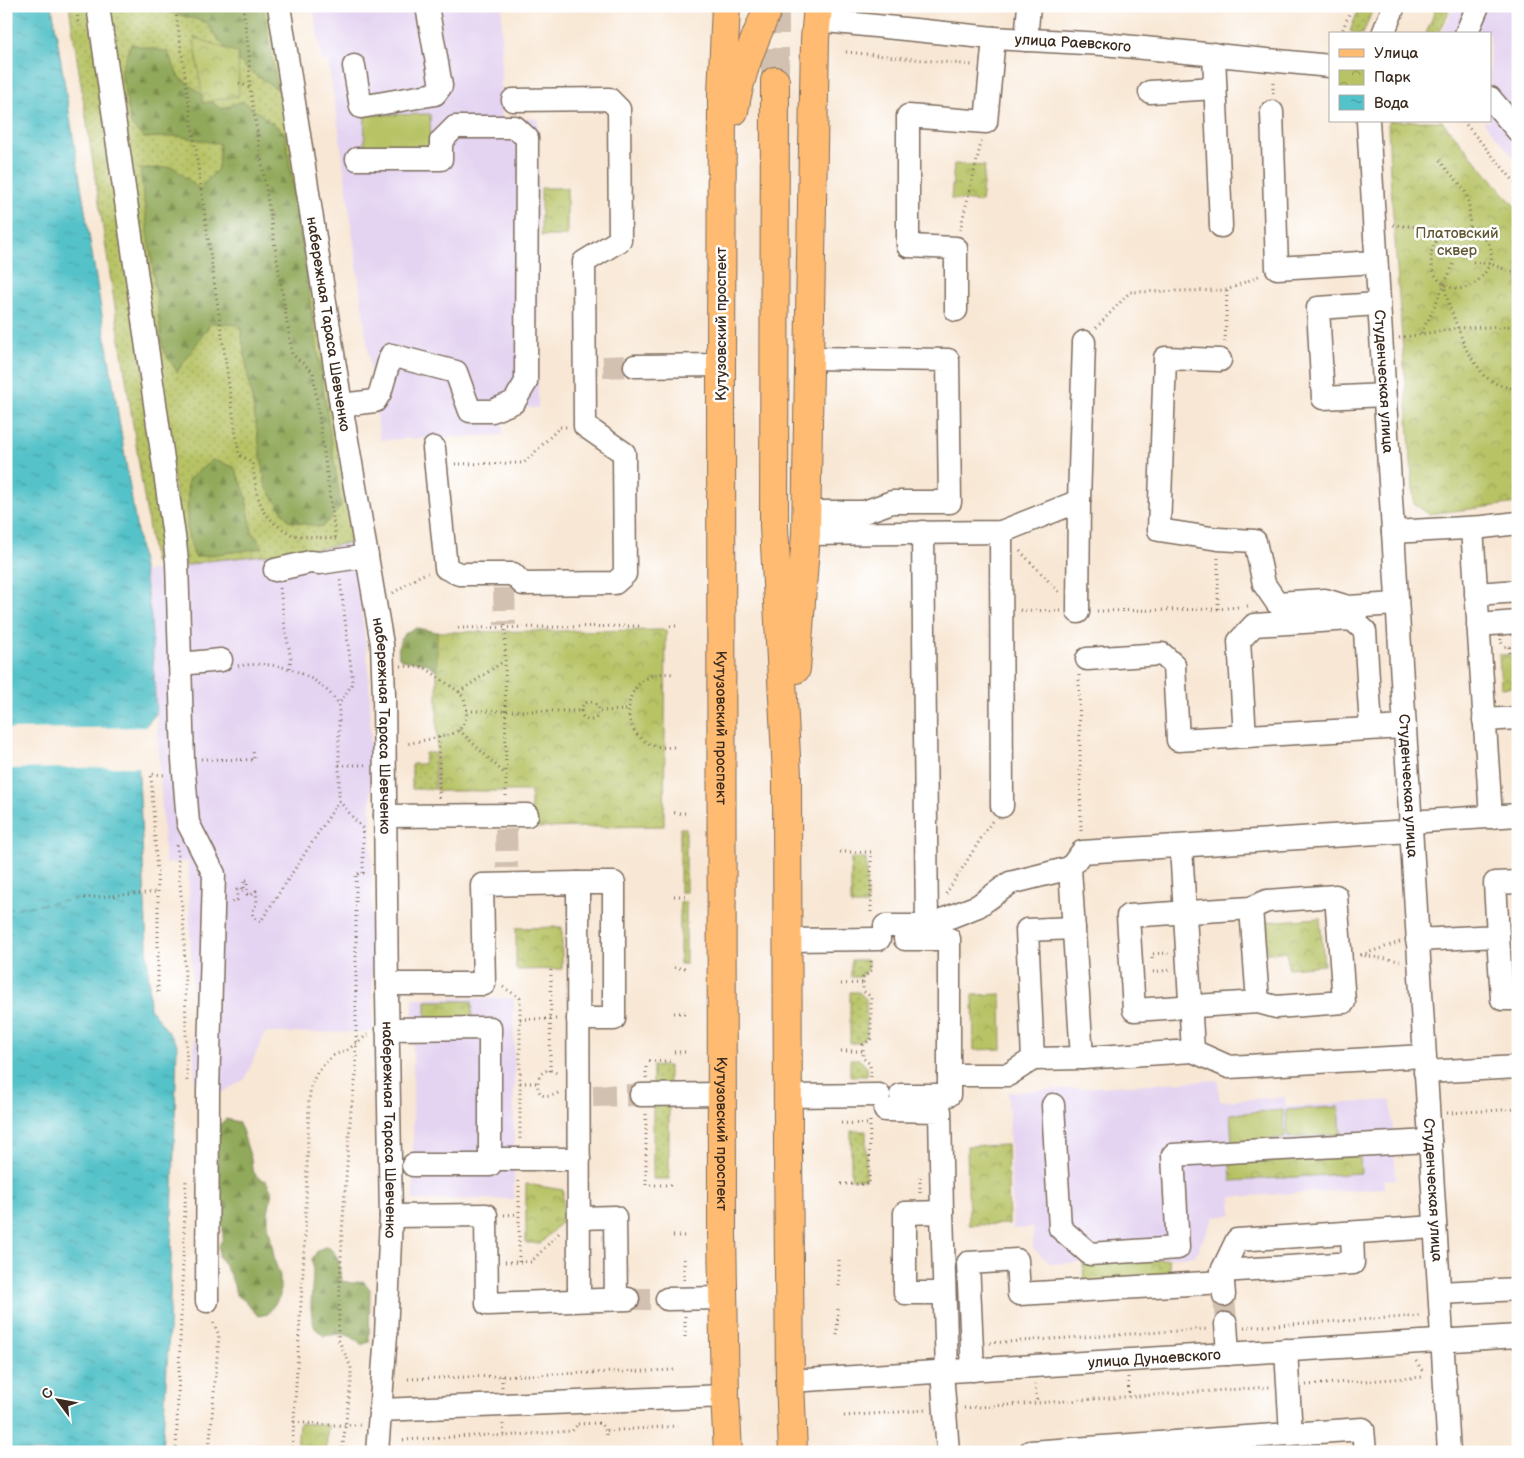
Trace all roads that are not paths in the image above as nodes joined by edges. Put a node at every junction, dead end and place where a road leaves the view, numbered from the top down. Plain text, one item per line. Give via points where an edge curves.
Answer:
1 (98, 6) edge
2 (279, 6) edge
3 (428, 6) edge
4 (726, 6) edge
5 (769, 6) edge
6 (1029, 6) edge
7 (1394, 6) edge
8 (817, 13) edge
9 (1384, 32) edge
10 (994, 38) junction
11 (1026, 40) junction
12 (1214, 54) junction
13 (354, 66) dead end
14 (1329, 66) edge
15 (775, 80) tunnel mouth
16 (1215, 88) junction
17 (1150, 92) dead end
18 (512, 100) dead end
19 (1492, 100) edge
20 (1272, 112) dead end
21 (1368, 122) edge
22 (1518, 131) edge
23 (357, 160) dead end
24 (722, 186) junction
25 (1221, 226) dead end
26 (1376, 262) junction
27 (1378, 304) junction
28 (956, 310) dead end
29 (1084, 342) road end
30 (808, 358) junction
31 (1220, 360) road end
32 (721, 365) junction
33 (635, 366) tunnel mouth
34 (1384, 395) junction
35 (341, 405) junction
36 (435, 456) road end
37 (1079, 501) junction
38 (807, 523) junction
39 (1518, 523) edge
40 (1472, 528) junction
41 (923, 532) junction
42 (1001, 532) junction
43 (1393, 532) junction
44 (367, 556) junction
45 (277, 569) road end
46 (1518, 591) edge
47 (1476, 594) junction
48 (1397, 610) junction
49 (1078, 612) road end
50 (1518, 622) edge
51 (1358, 624) junction
52 (1478, 625) junction
53 (180, 664) junction
54 (227, 664) road end
55 (1083, 664) road end
56 (1518, 718) edge
57 (1484, 720) junction
58 (1404, 726) junction
59 (1371, 728) junction
60 (1245, 736) junction
61 (787, 775) junction
62 (1002, 806) road end
63 (1518, 815) edge
64 (385, 816) junction
65 (1491, 817) junction
66 (513, 820) road end
67 (1410, 826) junction
68 (1181, 847) junction
69 (1076, 860) junction
70 (1518, 882) edge
71 (578, 883) junction
72 (1251, 908) junction
73 (1185, 913) junction
74 (926, 926) junction
75 (1074, 928) junction
76 (787, 933) junction
77 (878, 934) junction
78 (1498, 936) junction
79 (1408, 941) junction
80 (387, 984) junction
81 (1518, 998) edge
82 (1258, 1002) junction
83 (1190, 1006) junction
84 (578, 1019) junction
85 (381, 1029) junction
86 (1193, 1050) junction
87 (1082, 1058) junction
88 (1033, 1059) junction
89 (1425, 1064) junction
90 (1518, 1067) edge
91 (949, 1075) junction
92 (644, 1094) tunnel mouth
93 (722, 1094) junction
94 (788, 1103) junction
95 (1053, 1105) dead end
96 (878, 1106) junction
97 (1430, 1141) junction
98 (490, 1159) junction
99 (579, 1159) junction
100 (413, 1165) dead end
101 (931, 1212) junction
102 (391, 1216) junction
103 (579, 1222) junction
104 (1435, 1226) junction
105 (1352, 1233) junction
106 (1223, 1283) junction
107 (1518, 1289) edge
108 (944, 1293) junction
109 (1440, 1293) junction
110 (724, 1298) junction
111 (679, 1299) tunnel mouth
112 (579, 1300) junction
113 (207, 1301) road end
114 (1226, 1326) tunnel mouth
115 (1518, 1336) edge
116 (1442, 1340) junction
117 (1286, 1350) junction
118 (1228, 1354) junction
119 (972, 1370) junction
120 (944, 1372) junction
121 (790, 1381) junction
122 (725, 1396) junction
123 (380, 1418) junction
124 (1291, 1434) junction
125 (376, 1452) edge
126 (728, 1452) edge
127 (793, 1452) edge
128 (948, 1452) edge
129 (1030, 1452) edge
130 (1365, 1452) edge
131 (1449, 1452) edge

1 - 53 street via 175,543
2 - 35 street, набережная Тараса Шевченко
3 - 13 street via 441,86 435,94 361,107
4 - 24 main road, Кутузовский проспект
5 - 24 main road via 751,46 737,92
6 - 11 street
7 - 9 street
8 - 10 street, улица Раевского
8 - 30 main road
10 - 11 street, улица Раевского
10 - 28 street via 986,122 908,116 908,246 956,248
11 - 12 street, улица Раевского
12 - 14 street, улица Раевского
12 - 16 street
15 - 61 main road via 774,526
16 - 17 street
16 - 25 street
18 - 36 street via 609,99 620,109 620,240 584,262 594,367 585,426 624,452 624,574 615,583 523,584 513,574 504,581 459,574 446,568
19 - 22 street
20 - 26 street via 1278,268
21 - 26 street, Студенческая улица
23 - 35 street via 441,159 441,141 455,127 515,127 527,138 526,382 514,402 492,411 470,411 456,372 391,355 380,393 374,401
24 - 32 main road, Кутузовский проспект
26 - 27 street, Студенческая улица
27 - 34 street, Студенческая улица
27 - 34 street via 1318,308 1323,398
29 - 37 street
30 - 38 main road
30 - 38 street via 948,360 950,502 892,502 864,512
31 - 48 street via 1166,358 1159,530 1254,541 1264,584 1277,603 1325,600 1348,607
32 - 33 street
32 - 93 main road, Кутузовский проспект
34 - 43 street, Студенческая улица
35 - 44 street, набережная Тараса Шевченко
37 - 42 street
37 - 49 street
38 - 41 street
38 - 61 main road
39 - 40 street
40 - 43 street
40 - 47 street
41 - 42 street
41 - 74 street
42 - 62 street
43 - 48 street, Студенческая улица
44 - 45 street via 337,550 310,562
44 - 64 street, набережная Тараса Шевченко via 382,644
46 - 47 street
47 - 52 street
48 - 51 street via 1363,618
48 - 58 street, Студенческая улица
50 - 52 street
51 - 59 street via 1365,631
51 - 60 street via 1352,619 1254,625 1240,641
52 - 57 street
53 - 54 street
53 - 113 street via 188,824 214,874
55 - 60 street via 1162,654 1174,665 1178,740
56 - 57 street
57 - 65 street
58 - 59 street
58 - 67 street, Студенческая улица
59 - 60 street
61 - 76 main road
63 - 65 street
64 - 66 street via 439,815
64 - 80 street, набережная Тараса Шевченко
65 - 67 street
67 - 68 street
67 - 79 street, Студенческая улица
68 - 69 street
68 - 73 street
69 - 74 street via 1010,883 978,906
69 - 75 street
70 - 78 street via 1495,883
71 - 80 street via 506,876 482,885 484,984
71 - 84 street
71 - 84 street via 614,883 614,1019
72 - 73 street
72 - 82 street
72 - 82 street via 1267,900 1336,896 1344,1002 1276,1007
73 - 83 street
73 - 83 street via 1128,916 1134,1010
74 - 77 street
75 - 87 street
75 - 88 street via 1027,930
76 - 77 street
76 - 94 main road
77 - 91 street via 949,939
78 - 79 street
78 - 81 street via 1502,999
79 - 89 street, Студенческая улица
80 - 85 street, набережная Тараса Шевченко
82 - 83 street
83 - 86 street
84 - 99 street via 574,1090
85 - 98 street via 490,1028
85 - 102 street, набережная Тараса Шевченко
86 - 87 street
86 - 89 street via 1229,1067
87 - 88 street
88 - 91 street via 1008,1075
89 - 90 street
89 - 97 street, Студенческая улица
91 - 96 street via 949,1095
92 - 93 street
93 - 110 main road, Кутузовский проспект
94 - 96 street
94 - 121 main road
95 - 97 street via 1060,1228 1090,1254 1178,1248 1173,1155
96 - 101 street via 940,1111
97 - 104 street, Студенческая улица
98 - 99 street
98 - 100 street via 490,1165
99 - 103 street
101 - 108 street
101 - 108 street via 905,1213 905,1293
102 - 112 street via 486,1215 487,1304
102 - 123 street, набережная Тараса Шевченко
103 - 112 street
103 - 112 street via 615,1217 622,1299
104 - 105 street
104 - 109 street, Студенческая улица
105 - 106 street via 1237,1240
105 - 106 street via 1354,1263
106 - 119 street via 1018,1294 1017,1260 968,1263
107 - 109 street
108 - 120 street
109 - 116 street, Студенческая улица
110 - 111 street
110 - 122 main road, Кутузовский проспект
114 - 118 street
115 - 116 street, улица Дунаевского
116 - 117 street, улица Дунаевского
116 - 131 street, Студенческая улица
117 - 118 street, улица Дунаевского
117 - 124 street
118 - 119 street, улица Дунаевского
119 - 120 street, улица Дунаевского
120 - 121 street, улица Дунаевского
120 - 128 street
121 - 127 main road
122 - 123 street
122 - 126 main road, Кутузовский проспект
123 - 125 street, набережная Тараса Шевченко
124 - 129 street
124 - 130 street via 1364,1429

